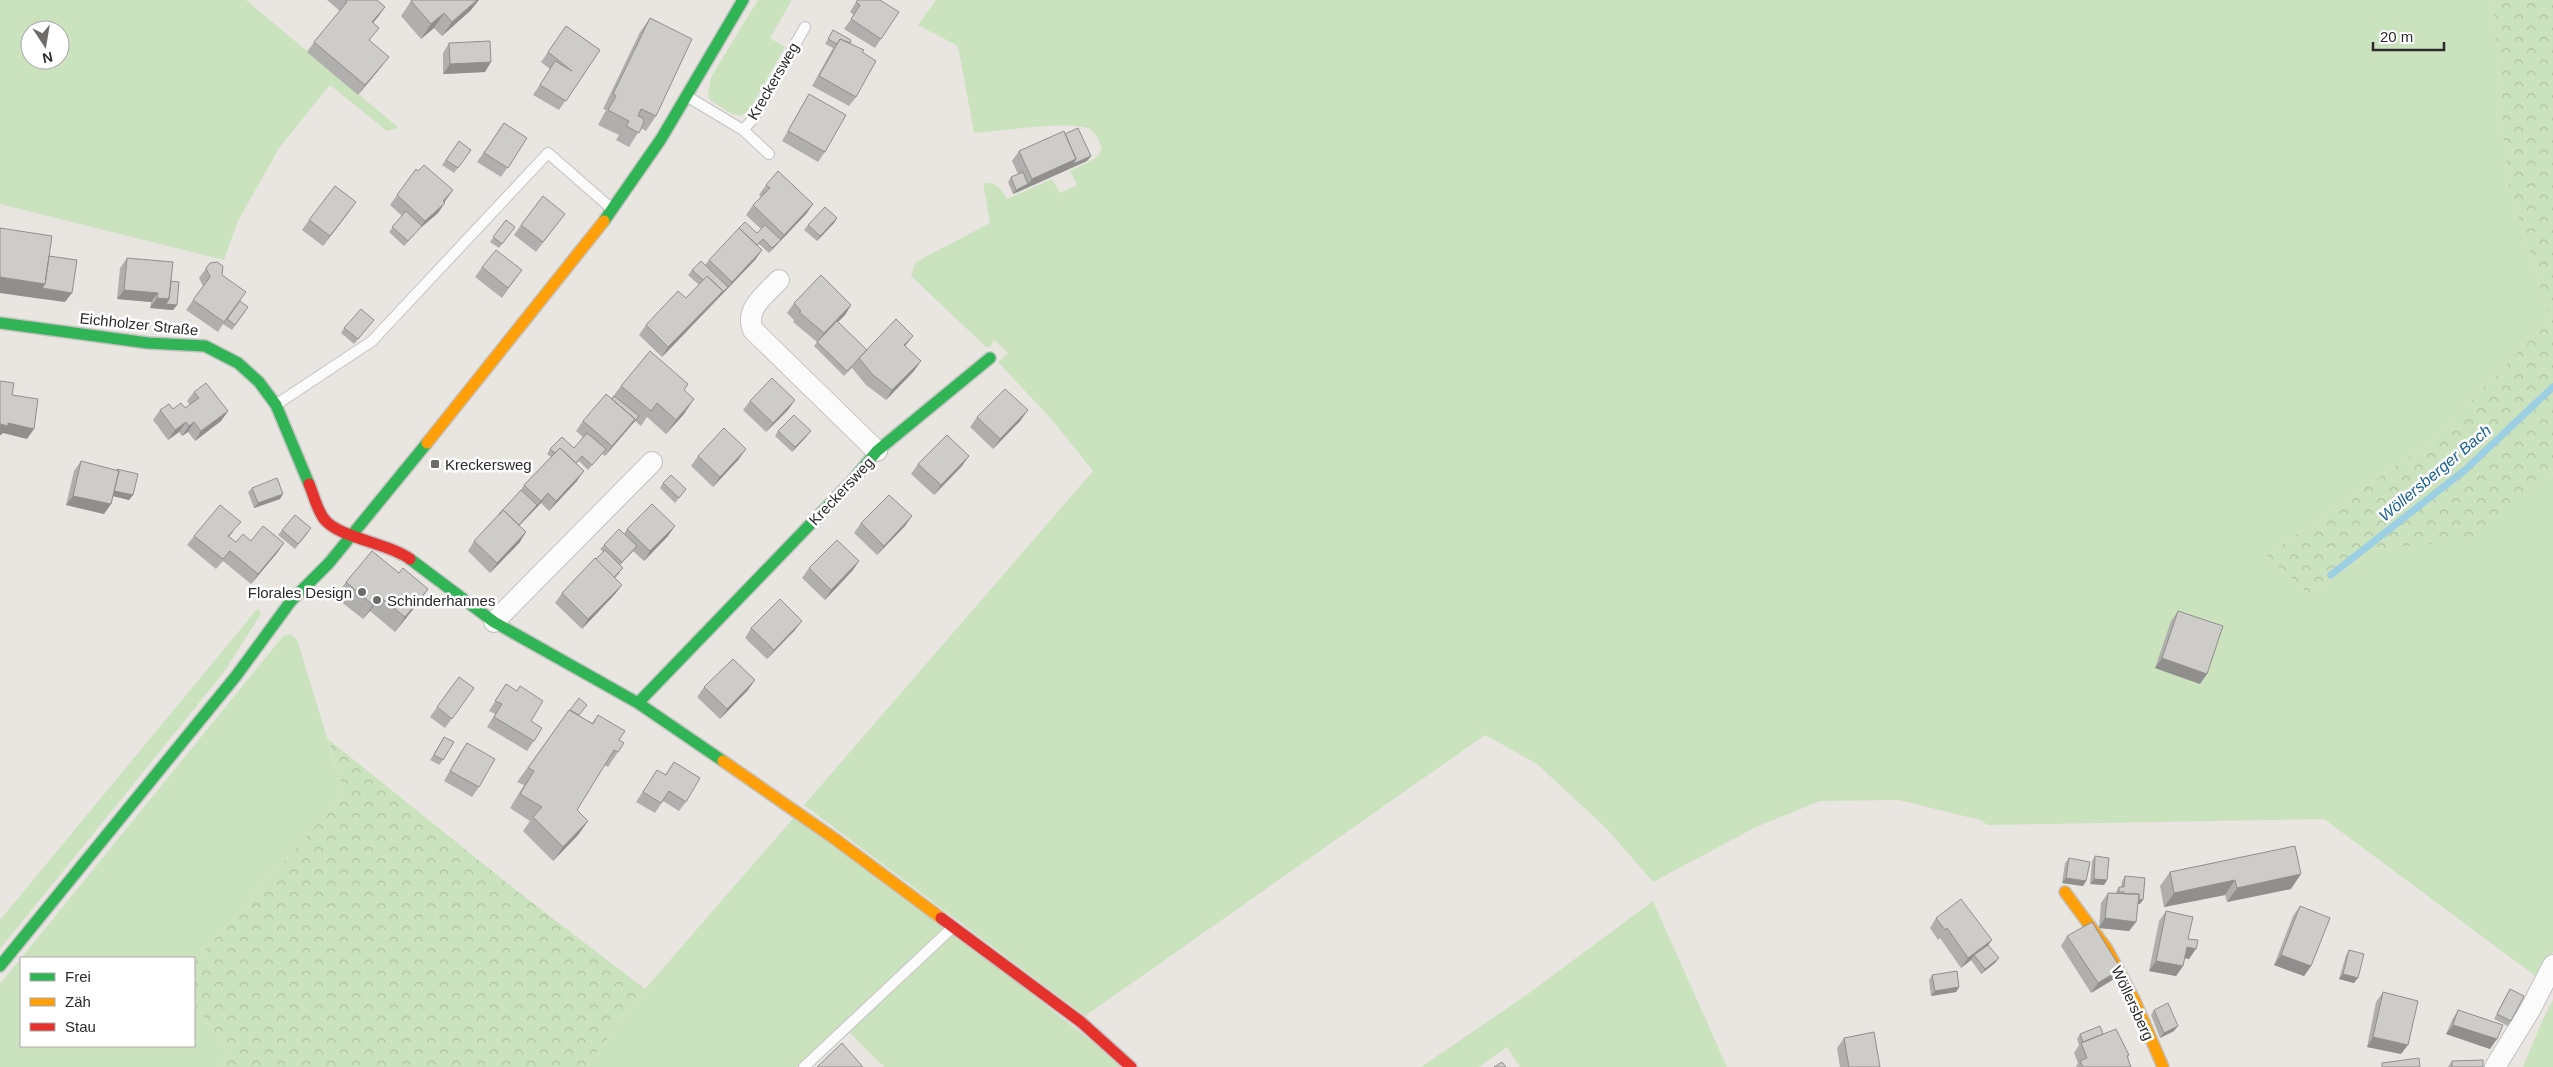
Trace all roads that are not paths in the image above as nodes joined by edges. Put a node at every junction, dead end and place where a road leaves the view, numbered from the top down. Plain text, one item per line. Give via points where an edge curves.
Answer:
1 (743, 0) edge
2 (805, 27) dead end
3 (688, 96) junction
4 (743, 130) junction
5 (769, 154) dead end
6 (612, 209) junction
7 (779, 280) dead end
8 (0, 323) edge
9 (990, 358) dead end
10 (276, 405) junction
11 (877, 451) junction
12 (652, 462) dead end
13 (352, 534) junction
14 (494, 622) junction
15 (638, 703) junction
16 (2065, 892) dead end
17 (953, 926) junction
18 (2553, 965) edge
19 (0, 966) edge
20 (804, 1067) edge
21 (1131, 1067) edge
22 (2163, 1067) edge
23 (2495, 1067) edge

1 - 3 street
2 - 4 lane, Kreckersweg via 753,119
3 - 4 lane, Kreckersweg
3 - 6 street
4 - 5 lane
6 - 10 lane via 548,153 372,341
6 - 13 street
7 - 11 street, Kreckersweg via 751,313 753,330
8 - 10 street, Eichholzer Straße via 148,343 204,346 238,363 259,382
9 - 11 street, Kreckersweg
10 - 13 street, Eichholzer Straße via 324,519 333,527
11 - 15 street, Kreckersweg
12 - 14 street
13 - 14 street via 399,551
13 - 19 street via 329,563 291,601 236,676
14 - 15 street
15 - 17 street via 835,839
16 - 22 street, Wöllersberg via 2107,949 2134,999
17 - 20 lane
17 - 21 street via 1082,1022
18 - 23 street

